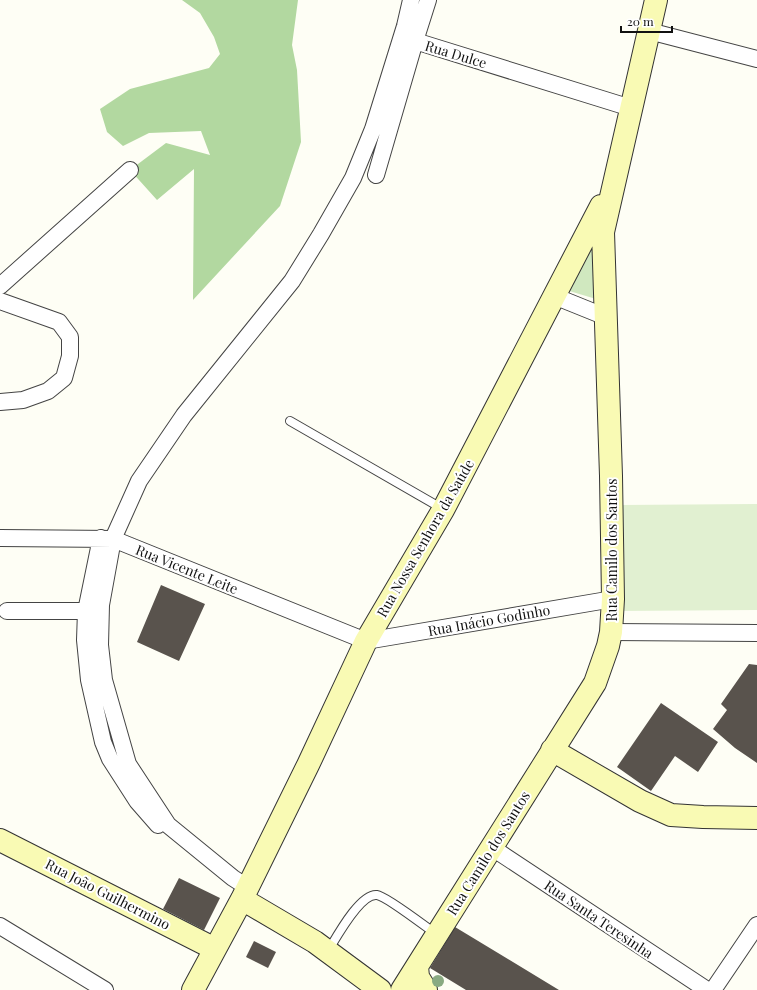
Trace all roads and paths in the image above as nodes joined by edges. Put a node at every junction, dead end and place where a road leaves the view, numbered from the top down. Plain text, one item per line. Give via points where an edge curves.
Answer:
1 (412, 0) edge
2 (428, 0) edge
3 (656, 0) edge
4 (649, 31) junction
5 (408, 41) junction
6 (757, 59) edge
7 (631, 106) junction
8 (130, 170) dead end
9 (376, 175) dead end
10 (615, 179) junction
11 (0, 286) edge
12 (554, 296) junction
13 (0, 301) edge
14 (606, 317) junction
15 (0, 402) edge
16 (290, 421) dead end
17 (443, 510) junction
18 (0, 538) edge
19 (107, 539) junction
20 (613, 599) junction
21 (7, 611) dead end
22 (86, 611) junction
23 (611, 632) junction
24 (757, 633) edge
25 (366, 641) junction
26 (552, 750) junction
27 (757, 818) edge
28 (0, 840) edge
29 (491, 847) junction
30 (218, 866) junction
31 (244, 893) junction
32 (757, 925) edge
33 (0, 926) edge
34 (437, 935) junction
35 (215, 948) junction
36 (328, 951) junction
37 (417, 966) junction
38 (105, 990) edge
39 (193, 990) edge
40 (380, 990) edge
41 (402, 990) edge
42 (426, 990) edge
43 (707, 990) edge
44 (713, 990) edge

1 - 5 street
2 - 5 street
3 - 4 street, Rua Camilo dos Santos
4 - 6 street
4 - 7 street, Rua Camilo dos Santos
5 - 7 street, Rua Dulce
5 - 9 street, Rua Dulce
5 - 19 street via 356,171 321,234 292,281 184,415 139,481
7 - 10 street, Rua Camilo dos Santos
8 - 11 street
10 - 12 street, Rua Nossa Senhora da Saúde
10 - 14 street, Rua Camilo dos Santos via 603,232
12 - 14 street
12 - 17 street, Rua Nossa Senhora da Saúde
13 - 15 street via 59,322 70,337 70,356 64,378 48,392 23,400
14 - 20 street, Rua Camilo dos Santos via 612,476
16 - 17 lane
17 - 25 street, Rua Nossa Senhora da Saúde
18 - 19 street, Rua Vicente Leite
19 - 22 street
19 - 25 street, Rua Vicente Leite
19 - 30 street via 100,645 104,680 128,764 168,825
20 - 23 street, Rua Camilo dos Santos
20 - 25 street, Rua Inácio Godinho
21 - 22 street
22 - 30 street via 85,640 89,680 103,742 110,759 137,801 169,837
23 - 24 street
23 - 26 street, Rua Camilo dos Santos via 595,683
25 - 31 street, Rua Nossa Senhora da Saúde
26 - 27 street via 640,801 671,815
26 - 29 street, Rua Camilo dos Santos
28 - 35 street, Rua João Guilhermino
29 - 34 street, Rua Camilo dos Santos
29 - 43 street, Rua Santa Teresinha
30 - 31 street
31 - 35 street, Rua Nossa Senhora da Saúde
31 - 36 street
32 - 44 street
33 - 38 street
34 - 36 lane via 378,895 370,896 355,909
34 - 37 street, Rua Camilo dos Santos
35 - 39 street, Rua Nossa Senhora da Saúde
36 - 40 street
37 - 41 street, Rua Camilo dos Santos
37 - 42 street via 418,977

